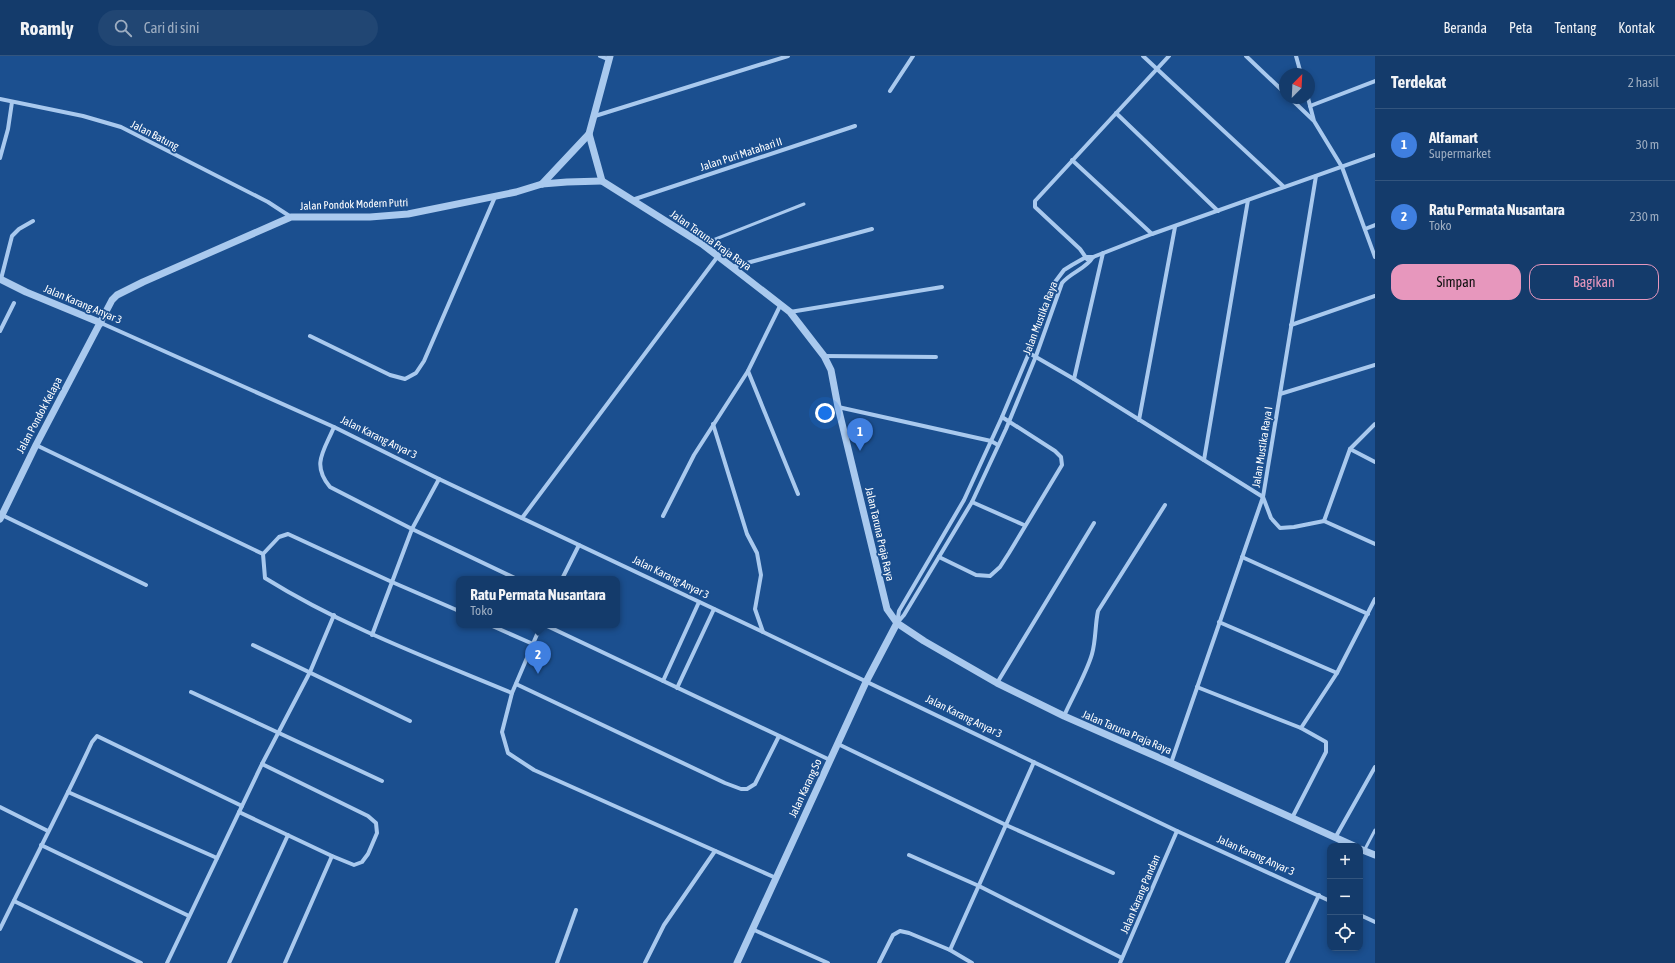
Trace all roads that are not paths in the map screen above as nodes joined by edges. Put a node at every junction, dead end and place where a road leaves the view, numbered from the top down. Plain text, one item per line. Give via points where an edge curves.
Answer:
1 (600, 56) edge
2 (788, 56) edge
3 (913, 56) edge
4 (1143, 56) edge
5 (1169, 56) edge
6 (1246, 56) edge
7 (1296, 56) edge
8 (610, 58) edge
9 (1157, 68) junction
10 (1299, 68) edge
11 (1375, 81) edge
12 (1279, 87) edge
13 (890, 90) dead end
14 (0, 99) edge
15 (12, 102) junction
16 (1296, 104) edge
17 (1310, 106) joint
18 (1116, 113) junction
19 (594, 116) junction
20 (1314, 121) junction
21 (855, 126) dead end
22 (589, 134) junction
23 (1375, 155) edge
24 (0, 158) edge
25 (1072, 160) junction
26 (1342, 167) junction
27 (1316, 176) junction
28 (602, 181) junction
29 (542, 184) junction
30 (1284, 187) junction
31 (495, 196) junction
32 (632, 200) junction
33 (1248, 200) junction
34 (804, 204) dead end
35 (1218, 211) junction
36 (291, 217) junction
37 (33, 222) dead end
38 (1375, 225) edge
39 (1175, 227) junction
40 (872, 229) dead end
41 (1365, 229) junction
42 (1152, 234) junction
43 (702, 244) junction
44 (1103, 253) junction
45 (718, 256) junction
46 (1086, 257) junction
47 (1375, 257) edge
48 (1093, 258) junction
49 (1090, 264) junction
50 (732, 267) junction
51 (1, 279) edge
52 (942, 287) dead end
53 (1375, 296) edge
54 (14, 303) dead end
55 (780, 306) junction
56 (790, 312) junction
57 (101, 323) junction
58 (1291, 325) junction
59 (0, 331) edge
60 (310, 336) dead end
61 (1029, 353) junction
62 (824, 356) junction
63 (1036, 356) junction
64 (936, 357) dead end
65 (1375, 365) edge
66 (748, 371) junction
67 (1074, 379) junction
68 (1280, 394) junction
69 (838, 406) junction
70 (1002, 417) junction
71 (1139, 420) junction
72 (1009, 421) junction
73 (713, 424) junction
74 (1375, 424) edge
75 (334, 427) junction
76 (991, 441) junction
77 (36, 445) junction
78 (998, 445) junction
79 (1350, 449) junction
80 (1204, 460) junction
81 (1375, 462) edge
82 (439, 479) junction
83 (798, 494) dead end
84 (1263, 497) junction
85 (972, 502) junction
86 (1165, 505) dead end
87 (1, 516) edge
88 (663, 516) dead end
89 (522, 518) junction
90 (1094, 522) dead end
91 (1324, 522) junction
92 (1024, 525) junction
93 (412, 530) junction
94 (580, 544) junction
95 (1375, 544) edge
96 (263, 554) junction
97 (940, 557) junction
98 (1242, 557) junction
99 (511, 576) edge
100 (564, 576) edge
101 (392, 582) junction
102 (146, 585) dead end
103 (1375, 599) edge
104 (699, 602) junction
105 (714, 609) junction
106 (456, 610) edge
107 (1368, 614) junction
108 (334, 615) junction
109 (1219, 622) junction
110 (897, 623) junction
111 (497, 628) edge
112 (540, 628) edge
113 (551, 628) edge
114 (763, 632) junction
115 (372, 635) junction
116 (533, 644) junction
117 (253, 645) dead end
118 (310, 672) junction
119 (1337, 673) junction
120 (663, 681) junction
121 (866, 682) junction
122 (997, 683) junction
123 (516, 684) junction
124 (1197, 687) junction
125 (677, 688) junction
126 (191, 692) dead end
127 (512, 693) junction
128 (1064, 716) junction
129 (410, 721) dead end
130 (1301, 728) junction
131 (279, 732) junction
132 (780, 736) junction
133 (838, 744) junction
134 (830, 760) junction
135 (1034, 762) junction
136 (1171, 763) junction
137 (262, 764) junction
138 (1375, 767) edge
139 (382, 781) dead end
140 (68, 792) junction
141 (242, 806) junction
142 (0, 807) edge
143 (239, 812) junction
144 (1292, 818) junction
145 (1006, 826) junction
146 (1375, 830) edge
147 (48, 831) junction
148 (1177, 831) junction
149 (288, 835) junction
150 (1335, 838) junction
151 (1347, 843) edge
152 (41, 845) junction
153 (1363, 848) edge
154 (1363, 850) edge
155 (715, 851) junction
156 (910, 855) dead end
157 (332, 856) junction
158 (1375, 856) edge
159 (217, 858) junction
160 (1113, 873) dead end
161 (776, 878) junction
162 (979, 886) junction
163 (1318, 895) junction
164 (1327, 900) edge
165 (14, 901) junction
166 (576, 910) dead end
167 (189, 916) junction
168 (1363, 916) edge
169 (1375, 922) edge
170 (0, 929) edge
171 (752, 929) junction
172 (950, 950) junction
173 (1122, 958) junction
174 (140, 963) edge
175 (167, 963) edge
176 (229, 963) edge
177 (285, 963) edge
178 (557, 963) edge
179 (645, 963) edge
180 (737, 963) edge
181 (828, 963) edge
182 (879, 963) edge
183 (972, 963) edge
184 (1120, 963) edge
185 (1287, 963) edge

1 - 8 street
2 - 19 street
3 - 13 street
4 - 9 street
5 - 9 street
6 - 12 street
7 - 10 street
8 - 19 street
9 - 18 street
9 - 30 street
11 - 17 street
14 - 15 street, Jalan Batung
15 - 24 street
15 - 36 street, Jalan Batung via 83,116 121,127 268,202
16 - 20 street
17 - 20 street
18 - 25 street
18 - 35 street
19 - 22 street
20 - 26 street
21 - 32 street, Jalan Puri Matahari II
22 - 28 street
22 - 29 street
23 - 26 street
25 - 42 street
25 - 46 street via 1034,204 1035,208
26 - 27 street
26 - 41 street
27 - 30 street
27 - 58 street, Jalan Mustika Raya I
28 - 29 street, Jalan Pondok Modern Putri
28 - 32 street, Jalan Taruna Praja Raya
29 - 31 street, Jalan Pondok Modern Putri
30 - 33 street
31 - 36 street, Jalan Pondok Modern Putri via 408,214 370,217
31 - 60 street via 424,361 416,373 405,379 390,374
32 - 43 street, Jalan Taruna Praja Raya
33 - 35 street
33 - 80 street
34 - 43 lane
35 - 39 street
36 - 57 street, Jalan Pondok Modern Putri via 117,295
37 - 51 street via 18,229 12,236
38 - 41 street
39 - 42 street
39 - 71 street
40 - 50 street
41 - 47 street
42 - 44 street
43 - 45 street, Jalan Taruna Praja Raya
44 - 48 street
44 - 67 street
45 - 50 street, Jalan Taruna Praja Raya
45 - 89 street
46 - 48 street
46 - 49 street
46 - 61 street, Jalan Mustika Raya via 1064,270 1055,282
48 - 49 street
49 - 63 street, Jalan Mustika Raya via 1068,276 1062,284
50 - 55 street, Jalan Taruna Praja Raya
51 - 57 street, Jalan Karang Anyar 3
52 - 56 street
53 - 58 street
54 - 59 street
55 - 56 street, Jalan Taruna Praja Raya
55 - 66 street
56 - 62 street, Jalan Taruna Praja Raya
57 - 75 street, Jalan Karang Anyar 3
57 - 77 street, Jalan Pondok Kelapa
58 - 68 street, Jalan Mustika Raya I
61 - 63 street, Jalan Mustika Raya I
61 - 70 street, Jalan Mustika Raya
62 - 64 street
62 - 69 street, Jalan Taruna Praja Raya via 831,370
63 - 67 street, Jalan Mustika Raya I
63 - 72 street, Jalan Mustika Raya
65 - 68 street
66 - 73 street
66 - 83 street
67 - 71 street, Jalan Mustika Raya I
68 - 84 street, Jalan Mustika Raya I
69 - 76 street
69 - 110 street, Jalan Taruna Praja Raya via 887,609
70 - 72 street
70 - 76 street, Jalan Mustika Raya
71 - 80 street, Jalan Mustika Raya I
72 - 78 street, Jalan Mustika Raya
72 - 92 street via 1061,457 1062,465
73 - 88 street
73 - 114 street via 747,534 757,553 760,575 755,609
74 - 79 street
75 - 82 street, Jalan Karang Anyar 3
75 - 93 street via 319,462 322,478 330,487
76 - 78 street
76 - 110 street, Jalan Mustika Raya via 964,500 899,611
77 - 87 street, Jalan Pondok Kelapa
77 - 96 street
78 - 85 street, Jalan Mustika Raya
79 - 81 street
79 - 91 street
80 - 84 street, Jalan Mustika Raya I
82 - 89 street, Jalan Karang Anyar 3
82 - 93 street
84 - 91 street via 1271,518 1280,528
84 - 98 street
85 - 92 street
85 - 97 street, Jalan Mustika Raya
86 - 128 street via 1098,611 1092,656
87 - 102 street
89 - 94 street, Jalan Karang Anyar 3
90 - 122 street
91 - 95 street
92 - 97 street via 1000,567 990,576 976,575
93 - 99 street
93 - 101 street
94 - 100 street
94 - 104 street, Jalan Karang Anyar 3
96 - 101 street via 280,537 288,534
96 - 108 street via 265,578 294,596
97 - 110 street, Jalan Mustika Raya
98 - 107 street
98 - 109 street
101 - 106 street
101 - 115 street
103 - 107 street
104 - 105 street, Jalan Karang Anyar 3
104 - 120 street
105 - 114 street, Jalan Karang Anyar 3
105 - 125 street
107 - 119 street
108 - 115 street
108 - 118 street
109 - 119 street
109 - 124 street
110 - 121 street, Jalan Karang So
110 - 122 street, Jalan Taruna Praja Raya
111 - 116 street
112 - 116 street
113 - 120 street
114 - 121 street, Jalan Karang Anyar 3
115 - 127 street
116 - 123 street
117 - 118 street
118 - 129 street
118 - 131 street
119 - 130 street
120 - 125 street
121 - 133 street, Jalan Karang So
121 - 135 street, Jalan Karang Anyar 3
122 - 128 street, Jalan Taruna Praja Raya
123 - 127 street
123 - 132 street via 741,789 747,789 755,784
124 - 130 street
124 - 136 street
125 - 132 street
126 - 131 street
127 - 155 street via 502,732 508,753 534,770
128 - 136 street, Jalan Taruna Praja Raya
130 - 144 street via 1326,742 1327,747
131 - 137 street
131 - 139 street
132 - 134 street
133 - 134 street, Jalan Karang So
133 - 145 street
134 - 161 street, Jalan Karang So
135 - 145 street
135 - 148 street, Jalan Karang Anyar 3
136 - 144 street, Jalan Taruna Praja Raya
137 - 141 street
137 - 157 street via 368,816 376,823 377,833 362,862 354,865
138 - 150 street
140 - 141 street via 97,736
140 - 147 street
140 - 159 street
141 - 143 street
142 - 147 street
143 - 149 street
143 - 159 street
144 - 150 street, Jalan Taruna Praja Raya
145 - 160 street
145 - 162 street
146 - 153 lane
147 - 152 street
148 - 163 street, Jalan Karang Anyar 3
148 - 173 street, Jalan Karang Pandan
149 - 157 street
149 - 176 street
150 - 151 street, Jalan Taruna Praja Raya
152 - 165 street
152 - 167 street
154 - 158 street
155 - 161 street
155 - 179 street via 664,925
156 - 162 street
157 - 177 street
159 - 167 street
161 - 171 street, Jalan Karang So
162 - 172 street
162 - 173 street
163 - 164 street, Jalan Karang Anyar 3
163 - 185 street
165 - 170 street
165 - 174 street
166 - 178 street
167 - 175 street
168 - 169 street
171 - 180 street, Jalan Karang So
171 - 181 street
172 - 182 street via 900,931 893,935
172 - 183 street
173 - 184 street, Jalan Karang Pandan

